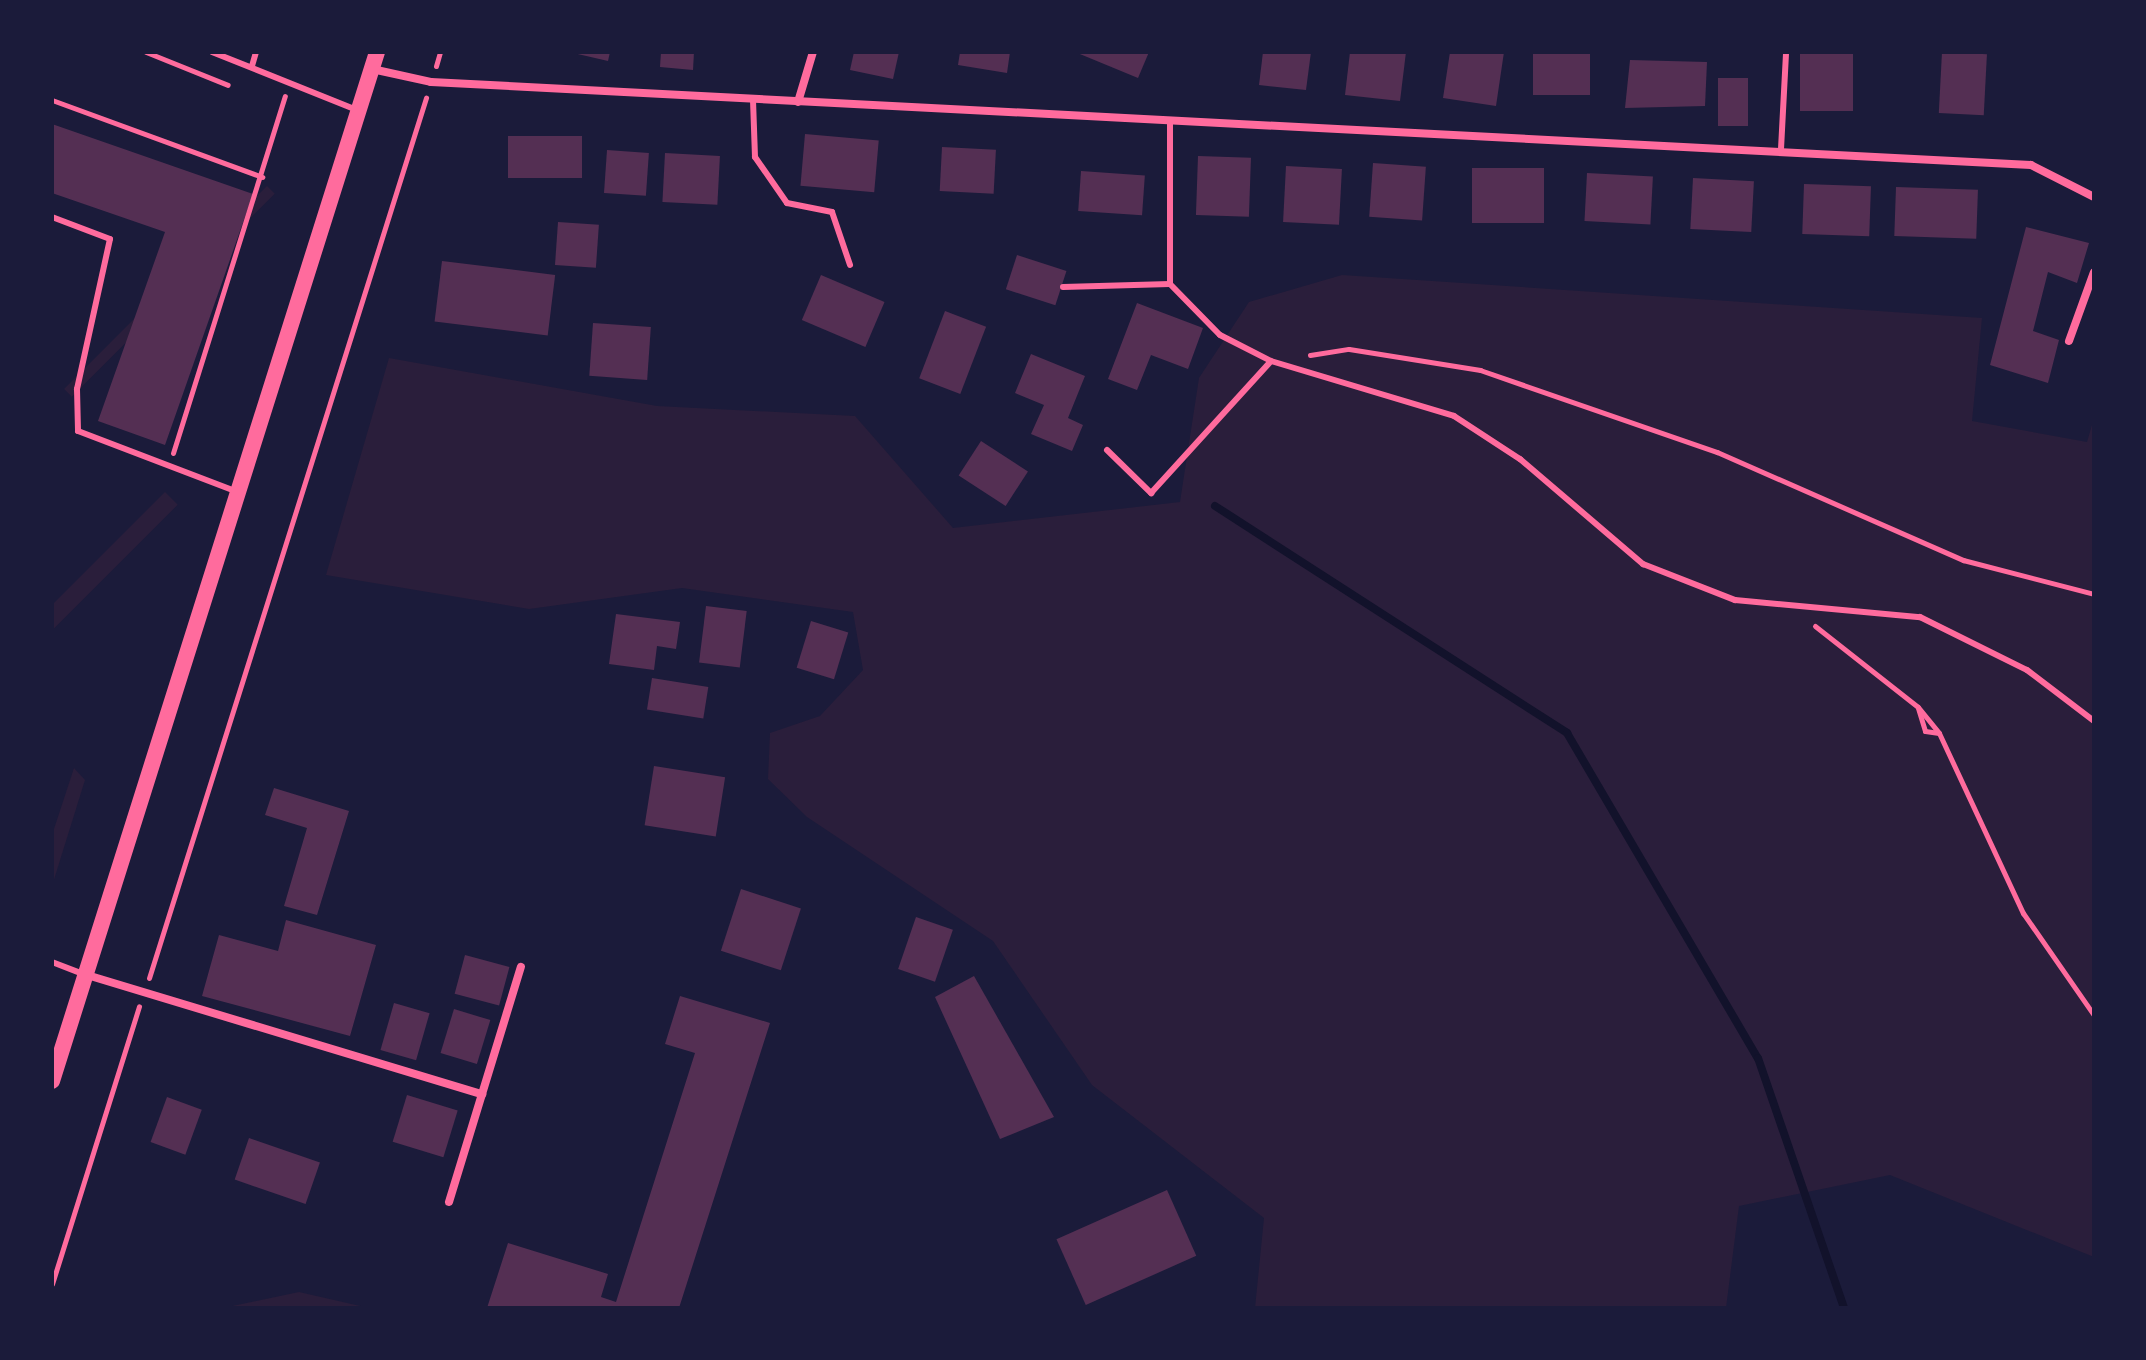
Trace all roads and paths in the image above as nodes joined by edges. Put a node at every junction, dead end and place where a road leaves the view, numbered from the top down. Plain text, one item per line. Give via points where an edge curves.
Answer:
1 (146, 52) edge
2 (212, 52) edge
3 (256, 52) edge
4 (377, 52) edge
5 (440, 52) edge
6 (813, 52) edge
7 (1786, 52) edge
8 (252, 66) junction
9 (371, 69) junction
10 (289, 81) junction
11 (431, 82) junction
12 (228, 85) dead end
13 (52, 100) edge
14 (753, 100) junction
15 (798, 102) junction
16 (358, 110) junction
17 (1170, 121) junction
18 (1781, 149) junction
19 (262, 177) junction
20 (2094, 197) edge
21 (52, 217) edge
22 (850, 265) dead end
23 (2094, 272) edge
24 (1170, 284) junction
25 (1063, 287) dead end
26 (2069, 341) dead end
27 (1271, 361) junction
28 (1107, 450) dead end
29 (168, 469) junction
30 (240, 493) junction
31 (2094, 594) edge
32 (1811, 624) dead end
33 (2094, 721) edge
34 (52, 962) edge
35 (521, 967) dead end
36 (87, 975) junction
37 (143, 995) junction
38 (2094, 1015) edge
39 (52, 1081) edge
40 (482, 1094) junction
41 (449, 1202) dead end
42 (52, 1284) edge

1 - 12 path
2 - 8 lane
3 - 8 lane
4 - 9 main road
5 - 11 path
6 - 15 street
7 - 18 lane
8 - 10 lane
9 - 11 street
9 - 16 main road
10 - 16 lane
10 - 19 path
11 - 14 street
11 - 37 path
13 - 19 path
14 - 15 street
14 - 22 lane via 755,157 787,203 832,212
15 - 17 street
16 - 30 main road
17 - 18 street
17 - 24 lane
18 - 20 street via 2031,165
19 - 29 path
21 - 29 lane via 110,239 77,389 78,431
23 - 26 street
24 - 25 lane
24 - 27 lane via 1220,335
27 - 28 lane via 1151,493
27 - 31 path via 1349,349 1480,370 1717,452 1963,560
27 - 33 lane via 1454,416 1520,459 1643,564 1735,600 1920,617 2027,670
29 - 30 lane
30 - 36 main road
32 - 38 path via 1918,707 1939,733 2023,913
34 - 36 lane
35 - 40 street
36 - 37 street
36 - 39 main road
37 - 40 street
37 - 42 path
40 - 41 street

